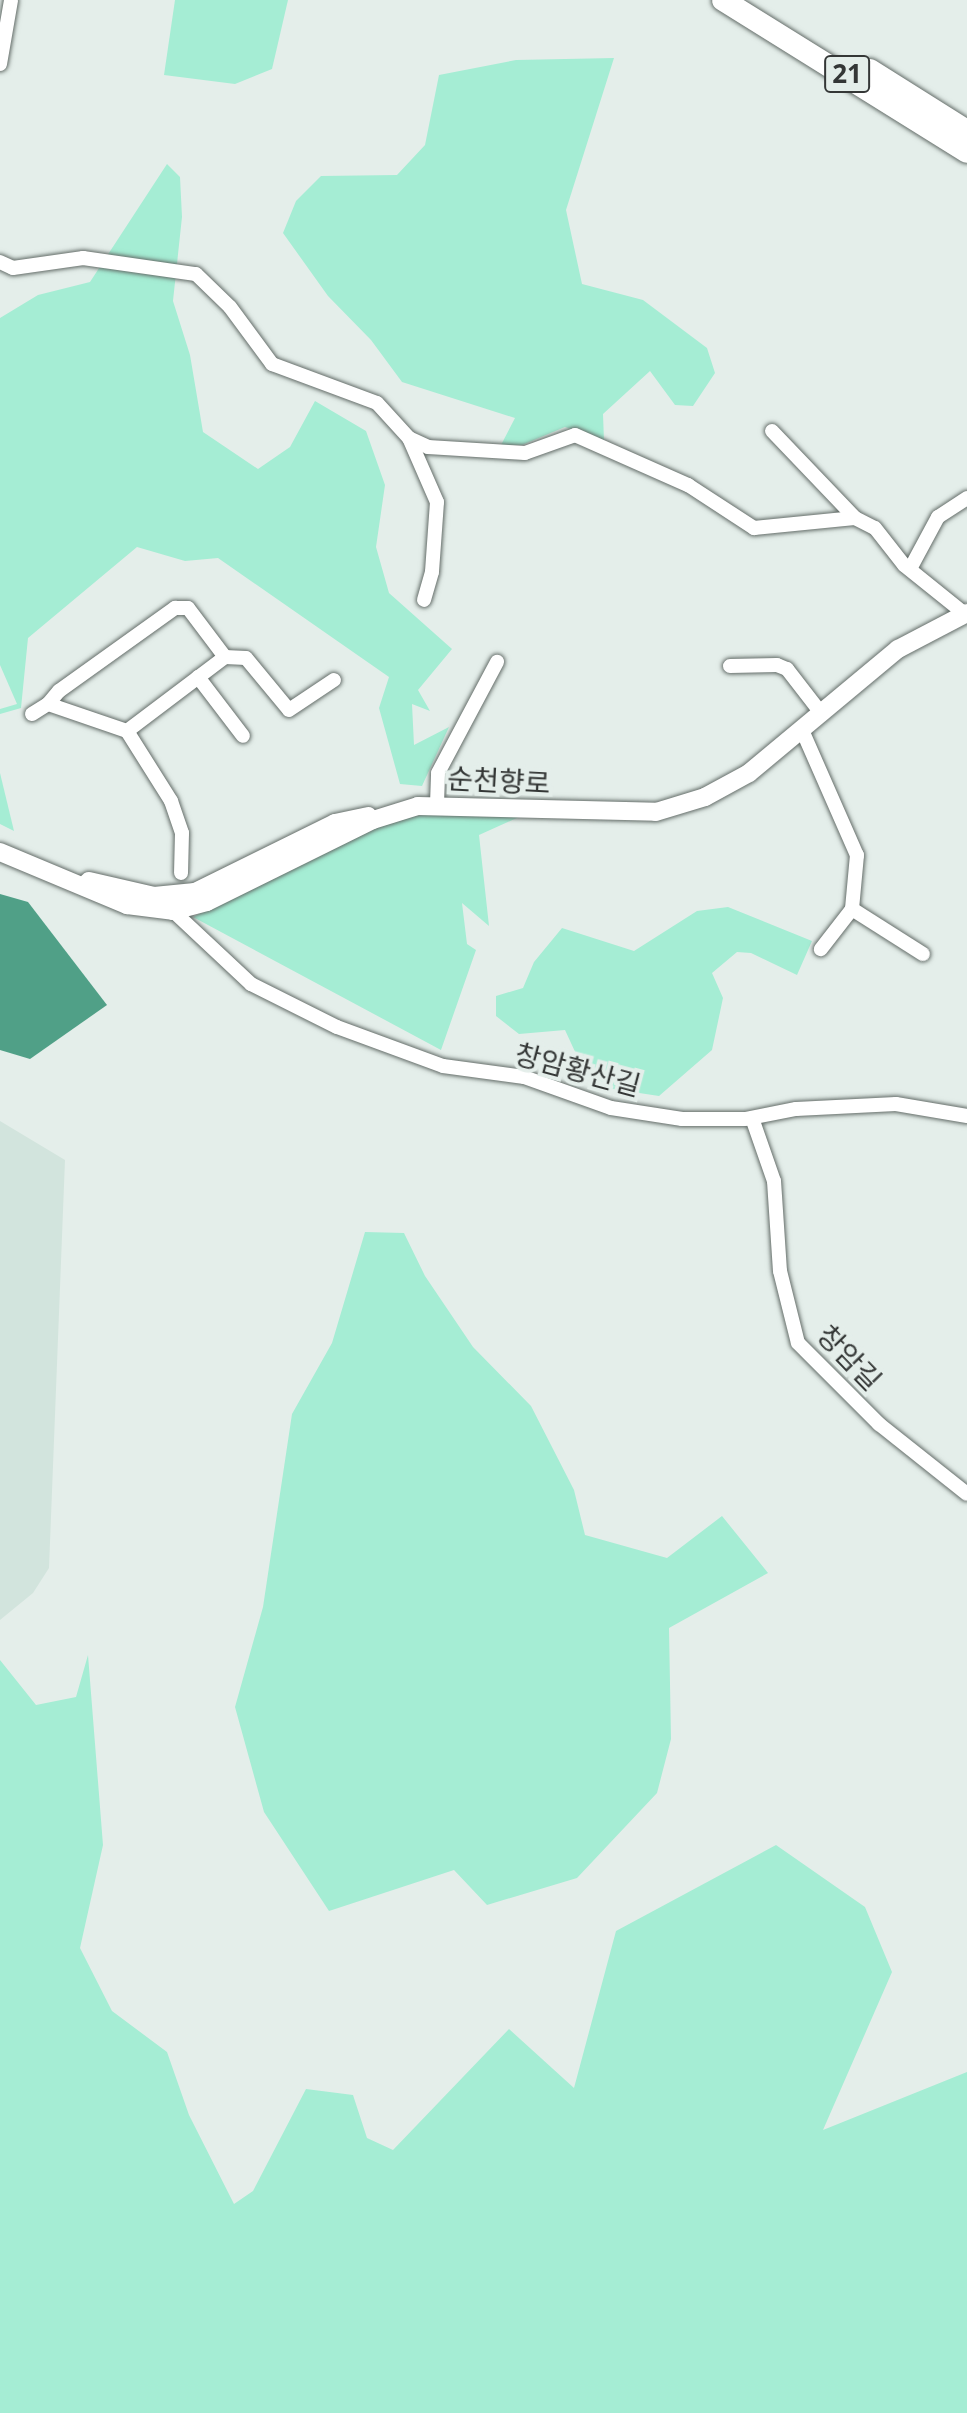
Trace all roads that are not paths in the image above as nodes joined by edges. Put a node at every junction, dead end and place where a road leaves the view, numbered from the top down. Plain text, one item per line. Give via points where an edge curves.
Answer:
1 (11, 0) edge
2 (723, 0) edge
3 (749, 0) edge
4 (0, 64) edge
5 (967, 131) edge
6 (967, 152) edge
7 (0, 262) edge
8 (772, 431) dead end
9 (409, 438) junction
10 (967, 498) edge
11 (855, 518) junction
12 (910, 569) junction
13 (424, 600) dead end
14 (966, 613) edge
15 (225, 657) junction
16 (497, 662) dead end
17 (730, 666) dead end
18 (198, 677) junction
19 (334, 680) dead end
20 (48, 704) junction
21 (821, 713) junction
22 (32, 714) dead end
23 (802, 730) junction
24 (127, 731) junction
25 (243, 736) dead end
26 (437, 804) junction
27 (394, 811) junction
28 (0, 852) edge
29 (181, 873) junction
30 (58, 876) junction
31 (212, 886) junction
32 (154, 896) junction
33 (852, 909) junction
34 (173, 911) junction
35 (821, 949) dead end
36 (923, 954) dead end
37 (967, 1116) edge
38 (752, 1118) junction
39 (967, 1494) edge

1 - 4 street
2 - 6 highway, 21
3 - 5 highway, 21
7 - 9 street via 13,268 83,258 196,274 230,307 272,364 377,403
8 - 11 street
9 - 11 street via 471,454 525,453 575,435 688,485 754,528
9 - 13 street via 437,502 432,572
10 - 12 street via 938,517
11 - 12 street via 875,528
12 - 14 street
14 - 21 main road, 순천향로 via 898,649
15 - 18 street
15 - 19 street via 246,658 289,710
15 - 20 street via 192,612 175,608
16 - 26 street via 438,773
17 - 21 street via 787,669
18 - 24 street
18 - 25 street
20 - 22 street
20 - 24 street
21 - 23 main road, 순천향로
23 - 26 main road, 순천향로 via 728,786 656,812
23 - 33 street via 857,855
24 - 29 street via 171,801 182,833
26 - 27 main road, 순천향로
27 - 31 main road via 335,823
27 - 34 main road, 순천향로 via 207,902
28 - 30 main road, 순천향로
29 - 31 street via 195,888
29 - 32 street via 171,888
30 - 32 main road
30 - 34 main road, 순천향로 via 127,905
31 - 32 main road
33 - 35 street
33 - 36 street
34 - 38 street, 창암황산길 via 251,984 337,1027 423,1060 536,1080 629,1112 682,1119
37 - 38 street, 창암황산길 via 896,1104 796,1109
38 - 39 street, 창암길 via 774,1181 780,1271 798,1343 879,1424

